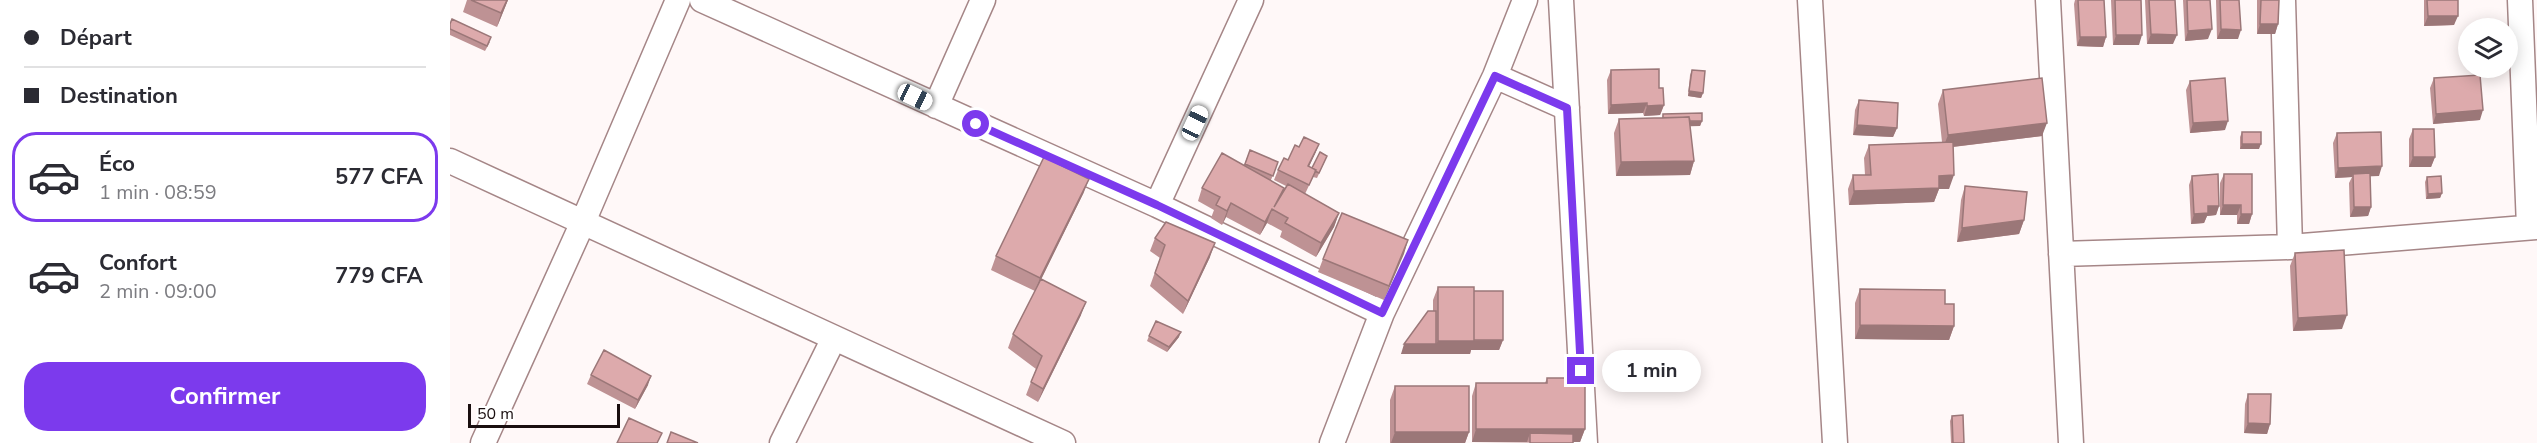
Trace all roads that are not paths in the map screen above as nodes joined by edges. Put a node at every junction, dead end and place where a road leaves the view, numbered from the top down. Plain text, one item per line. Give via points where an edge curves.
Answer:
1 (678, 0) edge
2 (702, 0) edge
3 (983, 0) edge
4 (1251, 0) edge
5 (1525, 0) edge
6 (1561, 0) edge
7 (1810, 0) edge
8 (2048, 0) edge
9 (2283, 0) edge
10 (2520, 0) edge
11 (1495, 76) junction
12 (2531, 94) edge
13 (936, 106) junction
14 (1567, 108) junction
15 (450, 161) edge
16 (1157, 205) junction
17 (583, 222) junction
18 (2533, 227) edge
19 (2290, 247) junction
20 (2061, 254) junction
21 (1382, 313) junction
22 (834, 338) junction
23 (1053, 441) edge
24 (483, 443) edge
25 (782, 443) edge
26 (1332, 443) edge
27 (1585, 443) edge
28 (1835, 443) edge
29 (2071, 443) edge

1 - 17 street
2 - 13 street
3 - 13 street
4 - 16 street
5 - 11 street
6 - 14 street
7 - 28 street
8 - 20 street
9 - 19 street
10 - 12 street
11 - 14 street
11 - 21 street
12 - 18 street
13 - 16 street
14 - 27 street
15 - 17 street
16 - 21 street
17 - 22 street
17 - 24 street
18 - 19 street
19 - 20 street
20 - 29 street
21 - 26 street
22 - 23 street
22 - 25 street

